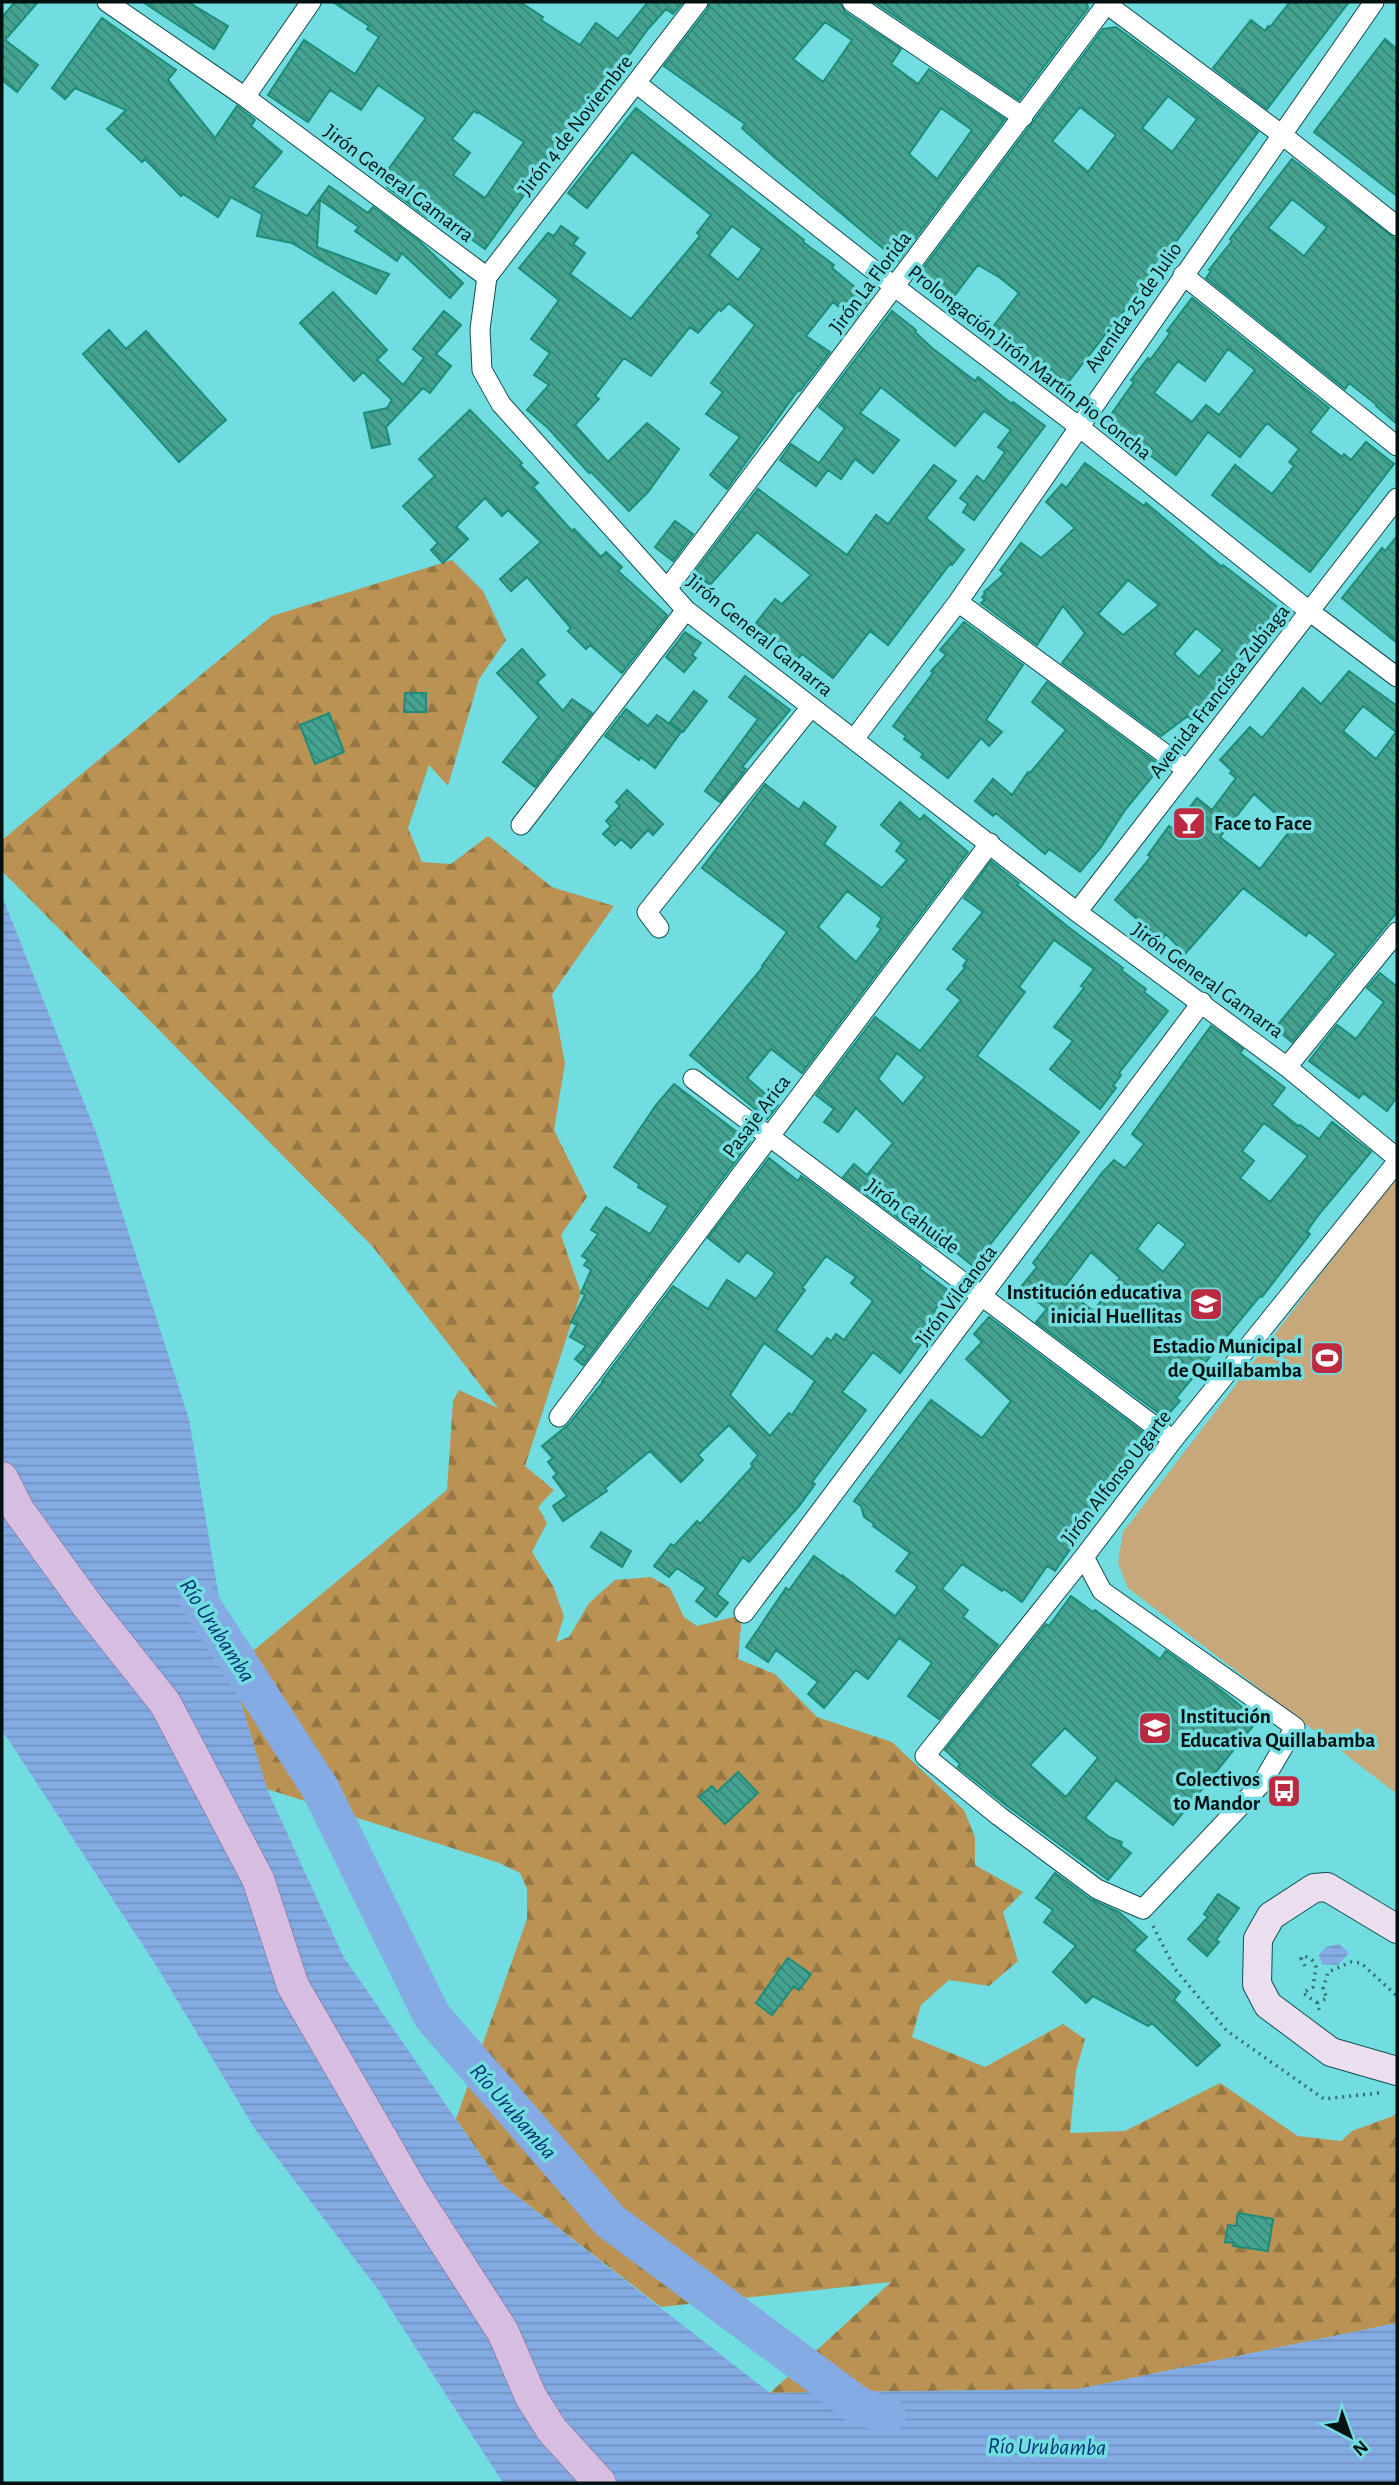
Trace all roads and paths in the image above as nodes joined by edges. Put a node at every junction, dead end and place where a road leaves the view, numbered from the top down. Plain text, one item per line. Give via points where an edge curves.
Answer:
1 (311, 2) edge
2 (698, 2) edge
3 (852, 2) edge
4 (1374, 2) edge
5 (1106, 3) edge
6 (114, 4) edge
7 (636, 83) junction
8 (245, 97) junction
9 (1023, 117) junction
10 (1281, 134) junction
11 (1397, 226) edge
12 (1183, 275) junction
13 (487, 277) junction
14 (895, 287) junction
15 (1078, 426) junction
16 (1397, 446) edge
17 (1397, 498) edge
18 (667, 589) junction
19 (958, 602) junction
20 (686, 610) junction
21 (1309, 611) junction
22 (1397, 677) edge
23 (811, 707) junction
24 (854, 739) junction
25 (1187, 770) junction
26 (521, 825) dead end
27 (989, 843) junction
28 (1077, 912) junction
29 (659, 928) dead end
30 (1397, 932) edge
31 (1202, 1002) junction
32 (1287, 1067) junction
33 (693, 1079) dead end
34 (769, 1136) junction
35 (1397, 1160) edge
36 (983, 1297) junction
37 (559, 1417) dead end
38 (1172, 1440) junction
39 (2, 1478) edge
40 (1084, 1558) junction
41 (744, 1613) dead end
42 (1143, 1909) junction
43 (1397, 1929) edge
44 (1305, 1966) dead end
45 (1313, 1987) dead end
46 (1396, 1996) edge
47 (1317, 2003) dead end
48 (1391, 2082) edge
49 (600, 2483) edge

1 - 8 street
2 - 7 street, Jirón 4 de Noviembre
3 - 9 street
4 - 10 street, Avenida 25 de Julio
5 - 9 street, Jirón La Florida
5 - 10 street
6 - 8 street, Jirón General Gamarra
7 - 13 street, Jirón 4 de Noviembre
7 - 14 street, Prolongación Jirón Martín Pio Concha
8 - 13 street, Jirón General Gamarra
9 - 14 street, Jirón La Florida
10 - 11 street
10 - 12 street, Avenida 25 de Julio
12 - 15 street, Avenida 25 de Julio
12 - 16 street
13 - 18 street, Jirón General Gamarra via 480,329 482,370 501,404
14 - 15 street, Prolongación Jirón Martín Pio Concha
14 - 18 street, Jirón La Florida
15 - 19 street, Avenida 25 de Julio
15 - 21 street, Prolongación Jirón Martín Pio Concha
17 - 21 street, Avenida Francisca Zubiaga
18 - 20 street, Jirón General Gamarra
19 - 24 street, Avenida 25 de Julio
19 - 25 street
20 - 23 street, Jirón General Gamarra
20 - 26 street
21 - 22 street, Prolongación Jirón Martín Pio Concha
21 - 25 street, Avenida Francisca Zubiaga
23 - 24 street, Jirón General Gamarra
23 - 29 street via 647,912
24 - 27 street, Jirón General Gamarra
25 - 28 street, Avenida Francisca Zubiaga
27 - 28 street, Jirón General Gamarra
27 - 34 street, Pasaje Arica
28 - 31 street, Jirón General Gamarra
30 - 32 street
31 - 32 street, Jirón General Gamarra
31 - 36 street, Jirón Vilcanota
32 - 35 street, Jirón General Gamarra
33 - 34 street, Jirón Cahuide
34 - 36 street, Jirón Cahuide
34 - 37 street, Pasaje Arica
35 - 38 street, Jirón Alfonso Ugarte
36 - 38 street, Jirón Cahuide
36 - 41 street, Jirón Vilcanota
38 - 40 street, Jirón Alfonso Ugarte
39 - 49 main road via 19,1511 87,1605 165,1703 258,1879 299,1997 412,2191 503,2332 531,2398 552,2430
40 - 42 street via 1102,1591 1295,1727 1262,1783
40 - 42 street, Jirón Alfonso Ugarte via 925,1756 1097,1889
42 - 48 path via 1175,1969 1227,2031 1324,2099
43 - 48 street via 1327,1887 1314,1888 1272,1916 1258,1939 1257,1984 1268,2006 1331,2052
44 - 45 path via 1301,1958 1305,1956 1316,1967
46 - 47 path via 1361,1963 1351,1962 1328,1972 1327,1998

